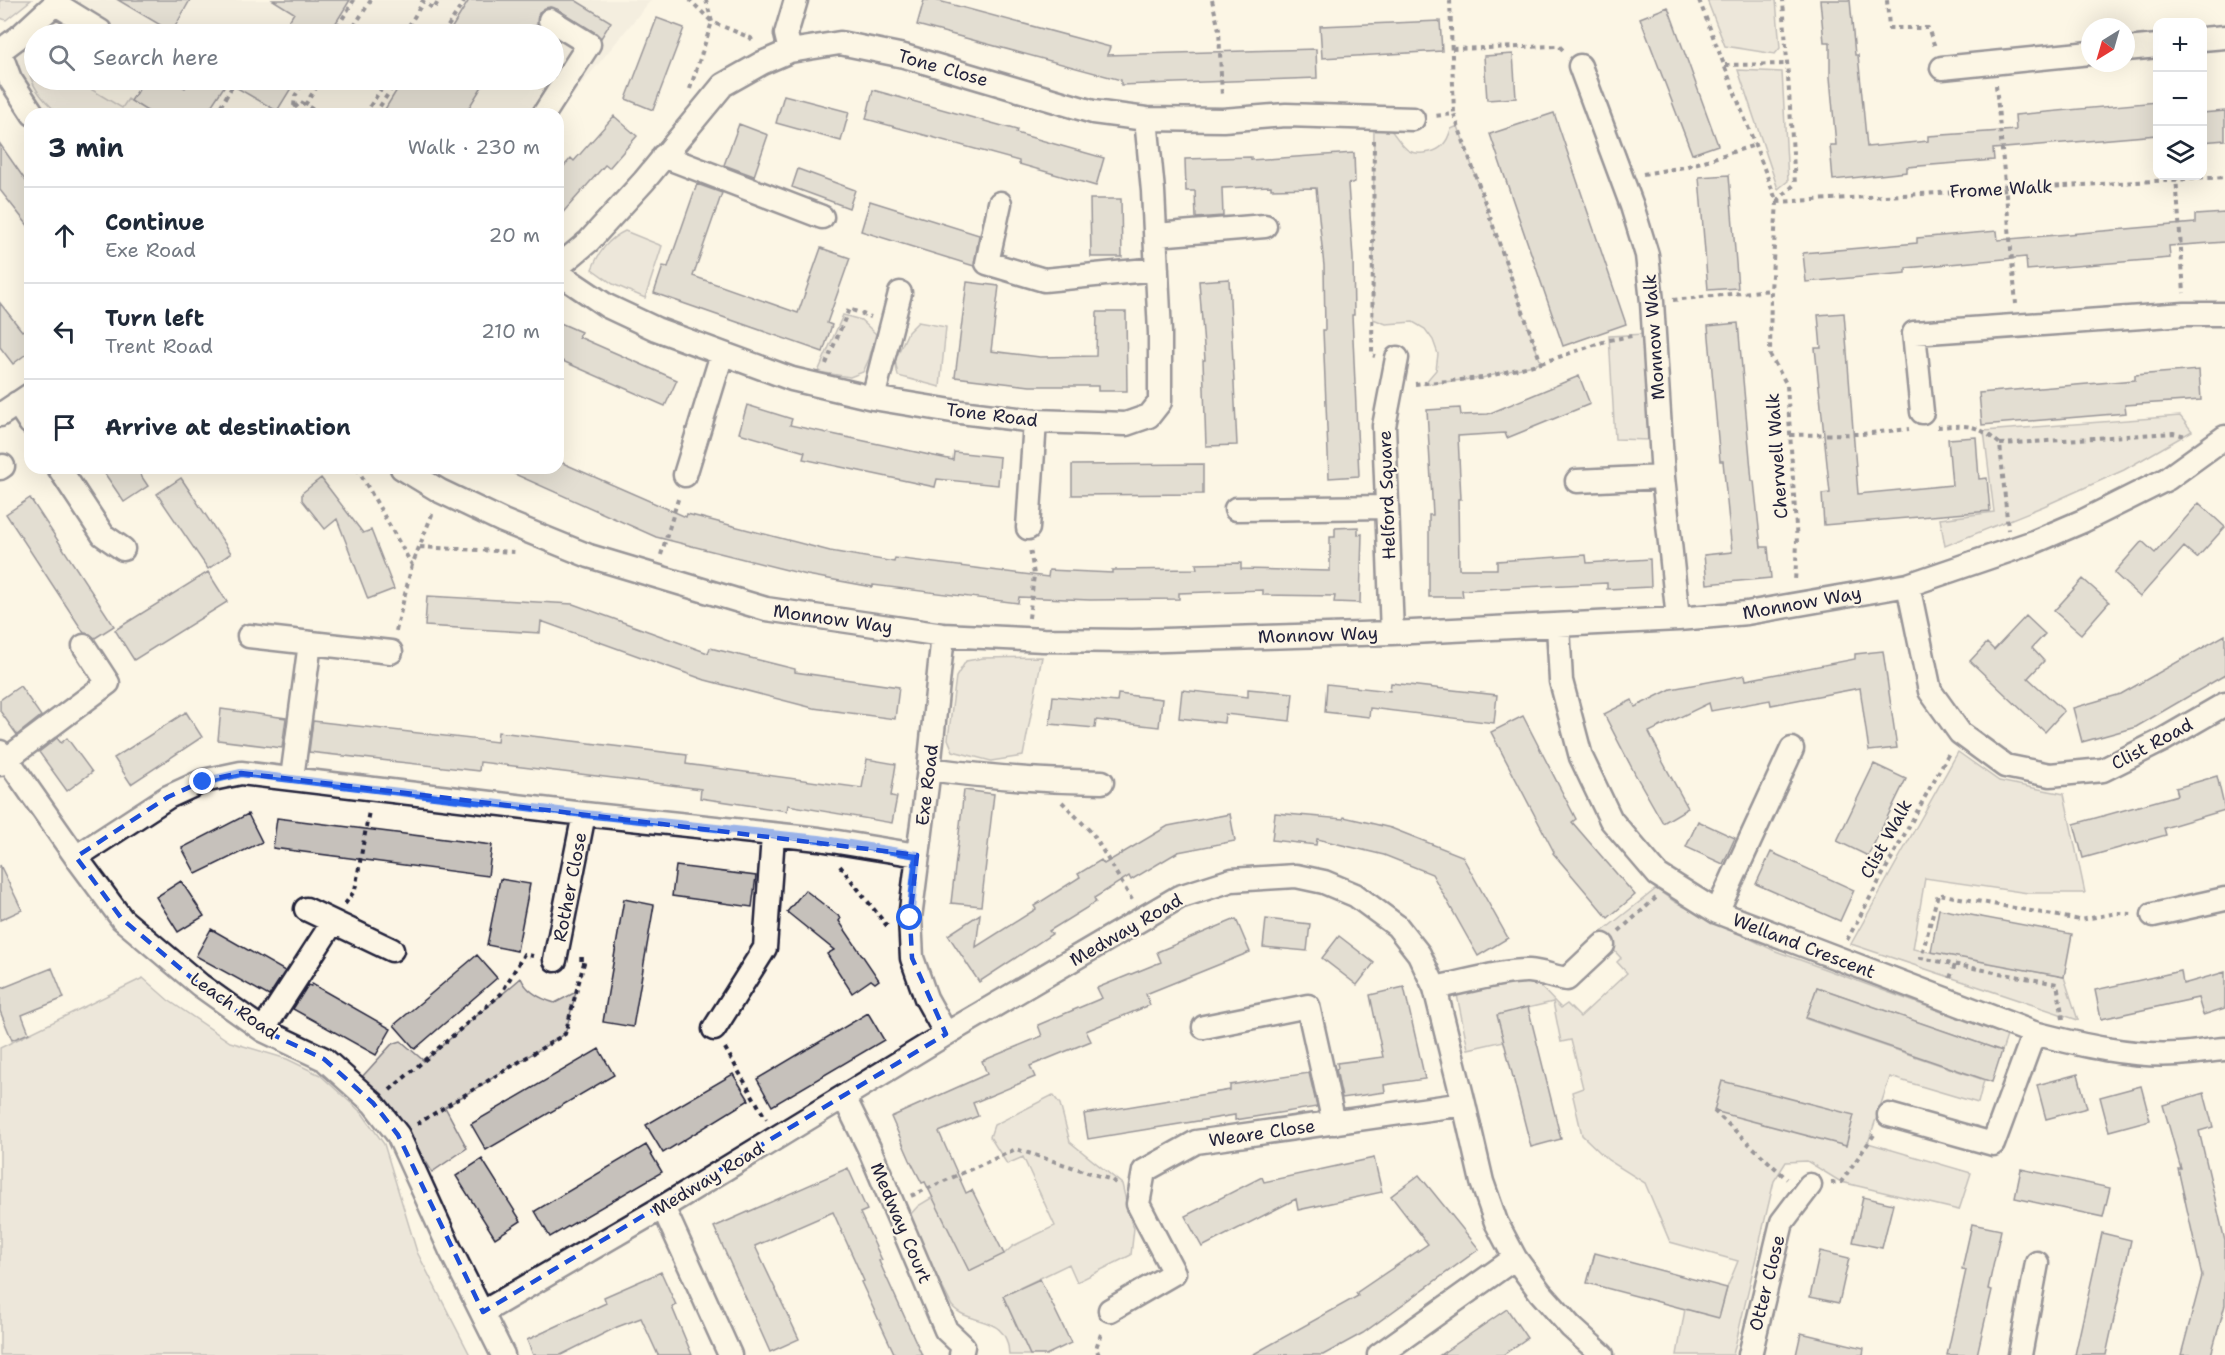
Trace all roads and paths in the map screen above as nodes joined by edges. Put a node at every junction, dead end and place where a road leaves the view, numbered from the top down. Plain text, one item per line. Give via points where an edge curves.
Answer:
1 (354, 0) edge
2 (371, 0) edge
3 (439, 0) edge
4 (465, 0) edge
5 (690, 0) edge
6 (706, 0) edge
7 (796, 0) edge
8 (1212, 0) edge
9 (1450, 0) edge
10 (1699, 0) edge
11 (1782, 0) edge
12 (1887, 0) edge
13 (422, 1) edge
14 (57, 2) edge
15 (550, 20) dead end
16 (712, 22) junction
17 (33, 24) edge
18 (90, 24) edge
19 (339, 24) edge
20 (356, 24) edge
21 (409, 24) edge
22 (449, 24) edge
23 (556, 24) edge
24 (564, 29) edge
25 (24, 32) edge
26 (2225, 36) edge
27 (2207, 38) edge
28 (2153, 46) edge
29 (2135, 48) edge
30 (1452, 50) junction
31 (0, 51) edge
32 (790, 51) junction
33 (2081, 54) edge
34 (762, 63) junction
35 (1994, 63) junction
36 (1787, 64) junction
37 (1724, 65) junction
38 (1580, 66) joint
39 (1942, 68) joint
40 (564, 83) edge
41 (230, 90) edge
42 (299, 90) edge
43 (315, 90) edge
44 (381, 90) edge
45 (391, 90) edge
46 (559, 90) edge
47 (305, 105) junction
48 (293, 107) joint
49 (29, 108) edge
50 (220, 108) edge
51 (310, 108) edge
52 (369, 108) edge
53 (379, 108) edge
54 (548, 108) edge
55 (1454, 114) junction
56 (1374, 118) junction
57 (1146, 119) junction
58 (1413, 119) joint
59 (1223, 120) junction
60 (1755, 146) junction
61 (663, 156) junction
62 (2207, 177) edge
63 (2225, 177) edge
64 (1622, 178) junction
65 (2153, 179) edge
66 (2176, 180) edge
67 (2006, 189) junction
68 (1777, 202) junction
69 (1000, 203) dead end
70 (822, 217) dead end
71 (1265, 226) dead end
72 (1156, 235) junction
73 (564, 262) edge
74 (1157, 269) junction
75 (564, 277) edge
76 (1771, 290) junction
77 (900, 293) dead end
78 (1652, 302) junction
79 (2185, 314) junction
80 (2225, 314) edge
81 (892, 324) junction
82 (2018, 326) junction
83 (1654, 334) junction
84 (722, 354) junction
85 (1396, 358) joint
86 (1541, 363) junction
87 (817, 385) junction
88 (1390, 387) junction
89 (873, 398) junction
90 (11, 405) edge
91 (24, 417) edge
92 (1035, 421) junction
93 (1923, 422) junction
94 (1790, 435) junction
95 (2000, 444) junction
96 (2216, 444) edge
97 (63, 474) edge
98 (360, 474) edge
99 (412, 474) edge
100 (685, 475) joint
101 (1663, 477) junction
102 (1577, 481) dead end
103 (440, 491) junction
104 (1387, 507) junction
105 (1236, 509) dead end
106 (1028, 528) joint
107 (420, 547) junction
108 (123, 549) dead end
109 (2010, 550) junction
110 (522, 552) dead end
111 (412, 564) junction
112 (654, 576) junction
113 (1908, 585) junction
114 (1794, 604) junction
115 (1678, 619) junction
116 (1558, 625) junction
117 (1392, 633) junction
118 (943, 635) junction
119 (249, 636) dead end
120 (1027, 639) junction
121 (310, 643) junction
122 (84, 646) dead end
123 (391, 652) joint
124 (2225, 704) edge
125 (1960, 733) junction
126 (1792, 749) dead end
127 (3, 759) edge
128 (929, 769) junction
129 (292, 778) junction
130 (1040, 781) junction
131 (1102, 782) dead end
132 (373, 788) junction
133 (584, 814) junction
134 (773, 836) junction
135 (819, 839) junction
136 (917, 855) junction
137 (76, 857) junction
138 (1673, 884) junction
139 (2225, 899) edge
140 (306, 909) dead end
141 (1716, 912) junction
142 (2153, 915) joint
143 (1143, 919) junction
144 (333, 922) junction
145 (1603, 945) joint
146 (392, 950) dead end
147 (912, 958) junction
148 (1836, 959) junction
149 (555, 960) junction
150 (1435, 988) junction
151 (1204, 1027) dead end
152 (714, 1029) joint
153 (263, 1030) junction
154 (2034, 1034) junction
155 (946, 1035) junction
156 (2067, 1041) junction
157 (2225, 1049) edge
158 (844, 1097) junction
159 (373, 1103) junction
160 (1464, 1104) junction
161 (1714, 1111) dead end
162 (1889, 1115) joint
163 (1335, 1123) junction
164 (398, 1136) junction
165 (777, 1137) junction
166 (1807, 1190) junction
167 (892, 1204) junction
168 (1138, 1204) junction
169 (663, 1207) junction
170 (1515, 1258) junction
171 (2037, 1263) dead end
172 (1110, 1310) dead end
173 (483, 1312) junction
174 (1408, 1346) edge
175 (962, 1350) edge
176 (503, 1355) edge
177 (730, 1355) edge
178 (1379, 1355) edge
179 (1602, 1355) edge
180 (1750, 1355) edge
181 (2020, 1355) edge

1 - 19 path
2 - 20 path
3 - 13 path via 434,9
4 - 22 path
5 - 16 path
6 - 16 path
7 - 32 street via 786,34
8 - 59 path via 1219,30
9 - 30 path
10 - 37 path
11 - 36 path
12 - 39 path via 1889,28 1928,28
13 - 21 path
14 - 17 street
14 - 18 street
15 - 23 street
16 - 34 path via 751,38
24 - 40 street via 589,44
25 - 31 street
26 - 27 street
28 - 29 street
30 - 38 path via 1559,46
30 - 55 path
31 - 49 street via 10,79
32 - 34 street, Tone Close
32 - 57 street, Tone Close via 840,43 861,47 1094,112
33 - 35 street
34 - 61 street, Tone Close via 723,85
35 - 39 street
35 - 67 path
36 - 37 path
36 - 68 path via 1795,184
37 - 60 path
38 - 64 street, Monnow Walk
41 - 50 path
42 - 48 path
43 - 47 path
44 - 52 path
45 - 53 path
46 - 54 street
47 - 48 path via 300,102
47 - 51 path
55 - 58 path
55 - 86 path
56 - 58 street, Tone Close
56 - 59 street, Tone Close via 1286,114
56 - 85 path via 1372,355
57 - 59 street, Tone Close
57 - 72 street, Tone Road
60 - 64 path via 1685,167
60 - 68 path
61 - 70 street
61 - 73 street, Tone Close via 597,232
62 - 63 path, Frome Walk
64 - 78 street, Monnow Walk via 1647,255
65 - 67 path, Frome Walk
66 - 79 path
67 - 68 path, Frome Walk
67 - 82 path
68 - 76 path, Cherwell Walk
69 - 74 street via 987,263 1044,280
71 - 72 street
72 - 74 street, Tone Road
74 - 92 street, Tone Road via 1160,402 1149,416 1125,424
75 - 84 street, Tone Road via 607,306
76 - 78 path
76 - 94 path, Cherwell Walk via 1770,356 1786,385
77 - 81 street
78 - 83 street, Monnow Walk
79 - 80 street
79 - 82 street
81 - 87 path via 849,309
81 - 89 street
82 - 93 street via 1914,333
83 - 86 path via 1609,340
83 - 101 street, Monnow Walk
84 - 87 street, Tone Road
84 - 100 street
85 - 88 street, Helford Square
86 - 88 path via 1482,378
87 - 89 street, Tone Road
88 - 104 street, Helford Square via 1384,426
89 - 92 street, Tone Road
90 - 91 street
92 - 106 street
93 - 94 path via 1861,434
93 - 95 path via 1969,425
94 - 114 path, Cherwell Walk via 1797,543
95 - 96 path via 2173,433
95 - 109 path
96 - 109 street, Monnow Way via 2167,478 2125,500
97 - 108 street via 103,535
98 - 111 path
99 - 103 street, Monnow Way
100 - 112 path
101 - 102 street
101 - 115 street, Monnow Walk
103 - 107 path
103 - 112 street, Monnow Way via 589,556
104 - 105 street
104 - 117 street, Helford Square
106 - 120 path via 1034,575
107 - 110 path
107 - 111 path
109 - 113 street, Monnow Way
111 - 123 path
112 - 118 street, Monnow Way via 766,609
113 - 114 street, Monnow Way
113 - 125 street, Clist Road via 1930,691
114 - 115 street, Monnow Way
115 - 116 street, Monnow Way
116 - 117 street, Monnow Way
116 - 138 street, Welland Crescent via 1561,681 1581,757 1611,820 1658,875
117 - 120 street, Monnow Way via 1132,641
118 - 120 street, Monnow Way
118 - 128 street, Exe Road
119 - 121 street
121 - 123 street
121 - 129 street
122 - 127 street via 108,683
124 - 125 street, Clist Road via 2103,770 2050,775 2005,766
125 - 148 path, Clist Walk
126 - 141 street
127 - 137 street, Leach Road
128 - 130 street
128 - 136 street, Exe Road
129 - 132 street
129 - 137 street via 241,773 203,782 168,797
130 - 131 street
130 - 143 path via 1093,834
132 - 133 street
132 - 144 path via 355,890
133 - 134 street
133 - 149 street, Rother Close
134 - 135 street
134 - 152 street via 765,948
135 - 136 street
135 - 147 path
136 - 147 street, Exe Road via 910,918
137 - 153 street, Leach Road via 122,918 200,985
138 - 141 street, Welland Crescent
138 - 145 path
139 - 142 street
140 - 144 street
141 - 148 street, Welland Crescent
142 - 156 path via 2117,913 2080,920 1938,894 1921,958 2057,984
143 - 150 street, Medway Road via 1179,897 1232,880 1296,876 1324,882 1355,895 1397,926 1419,954
143 - 155 street, Medway Road
144 - 146 street
144 - 153 street
145 - 150 street via 1567,979 1526,971
147 - 155 street, Exe Road via 926,998
148 - 154 street, Welland Crescent
149 - 159 path via 524,954 501,994
149 - 164 path via 585,959 565,1034
150 - 160 street, Medway Road
151 - 163 street via 1308,1006
152 - 165 path
153 - 159 street, Leach Road via 324,1059
154 - 156 street, Welland Crescent
154 - 162 street via 1993,1144
155 - 158 street, Medway Road
156 - 157 street, Welland Crescent via 2128,1052 2167,1054
158 - 165 street, Medway Road
158 - 167 street, Medway Court
159 - 164 street, Leach Road
160 - 163 street, Weare Close
160 - 170 street, Medway Road via 1482,1182 1496,1222
161 - 166 path
162 - 166 path via 1841,1182
163 - 168 street, Weare Close via 1196,1142 1144,1171
164 - 173 street, Leach Road
165 - 169 street, Medway Road
166 - 180 street, Otter Close via 1782,1222
167 - 168 path via 1016,1149 1112,1180
167 - 175 street, Medway Court via 946,1330
168 - 172 street via 1174,1273
169 - 173 street, Medway Road
169 - 177 street
170 - 174 street
170 - 179 street, Medway Road via 1540,1293
171 - 181 street
173 - 176 street, Leach Road
174 - 178 street

